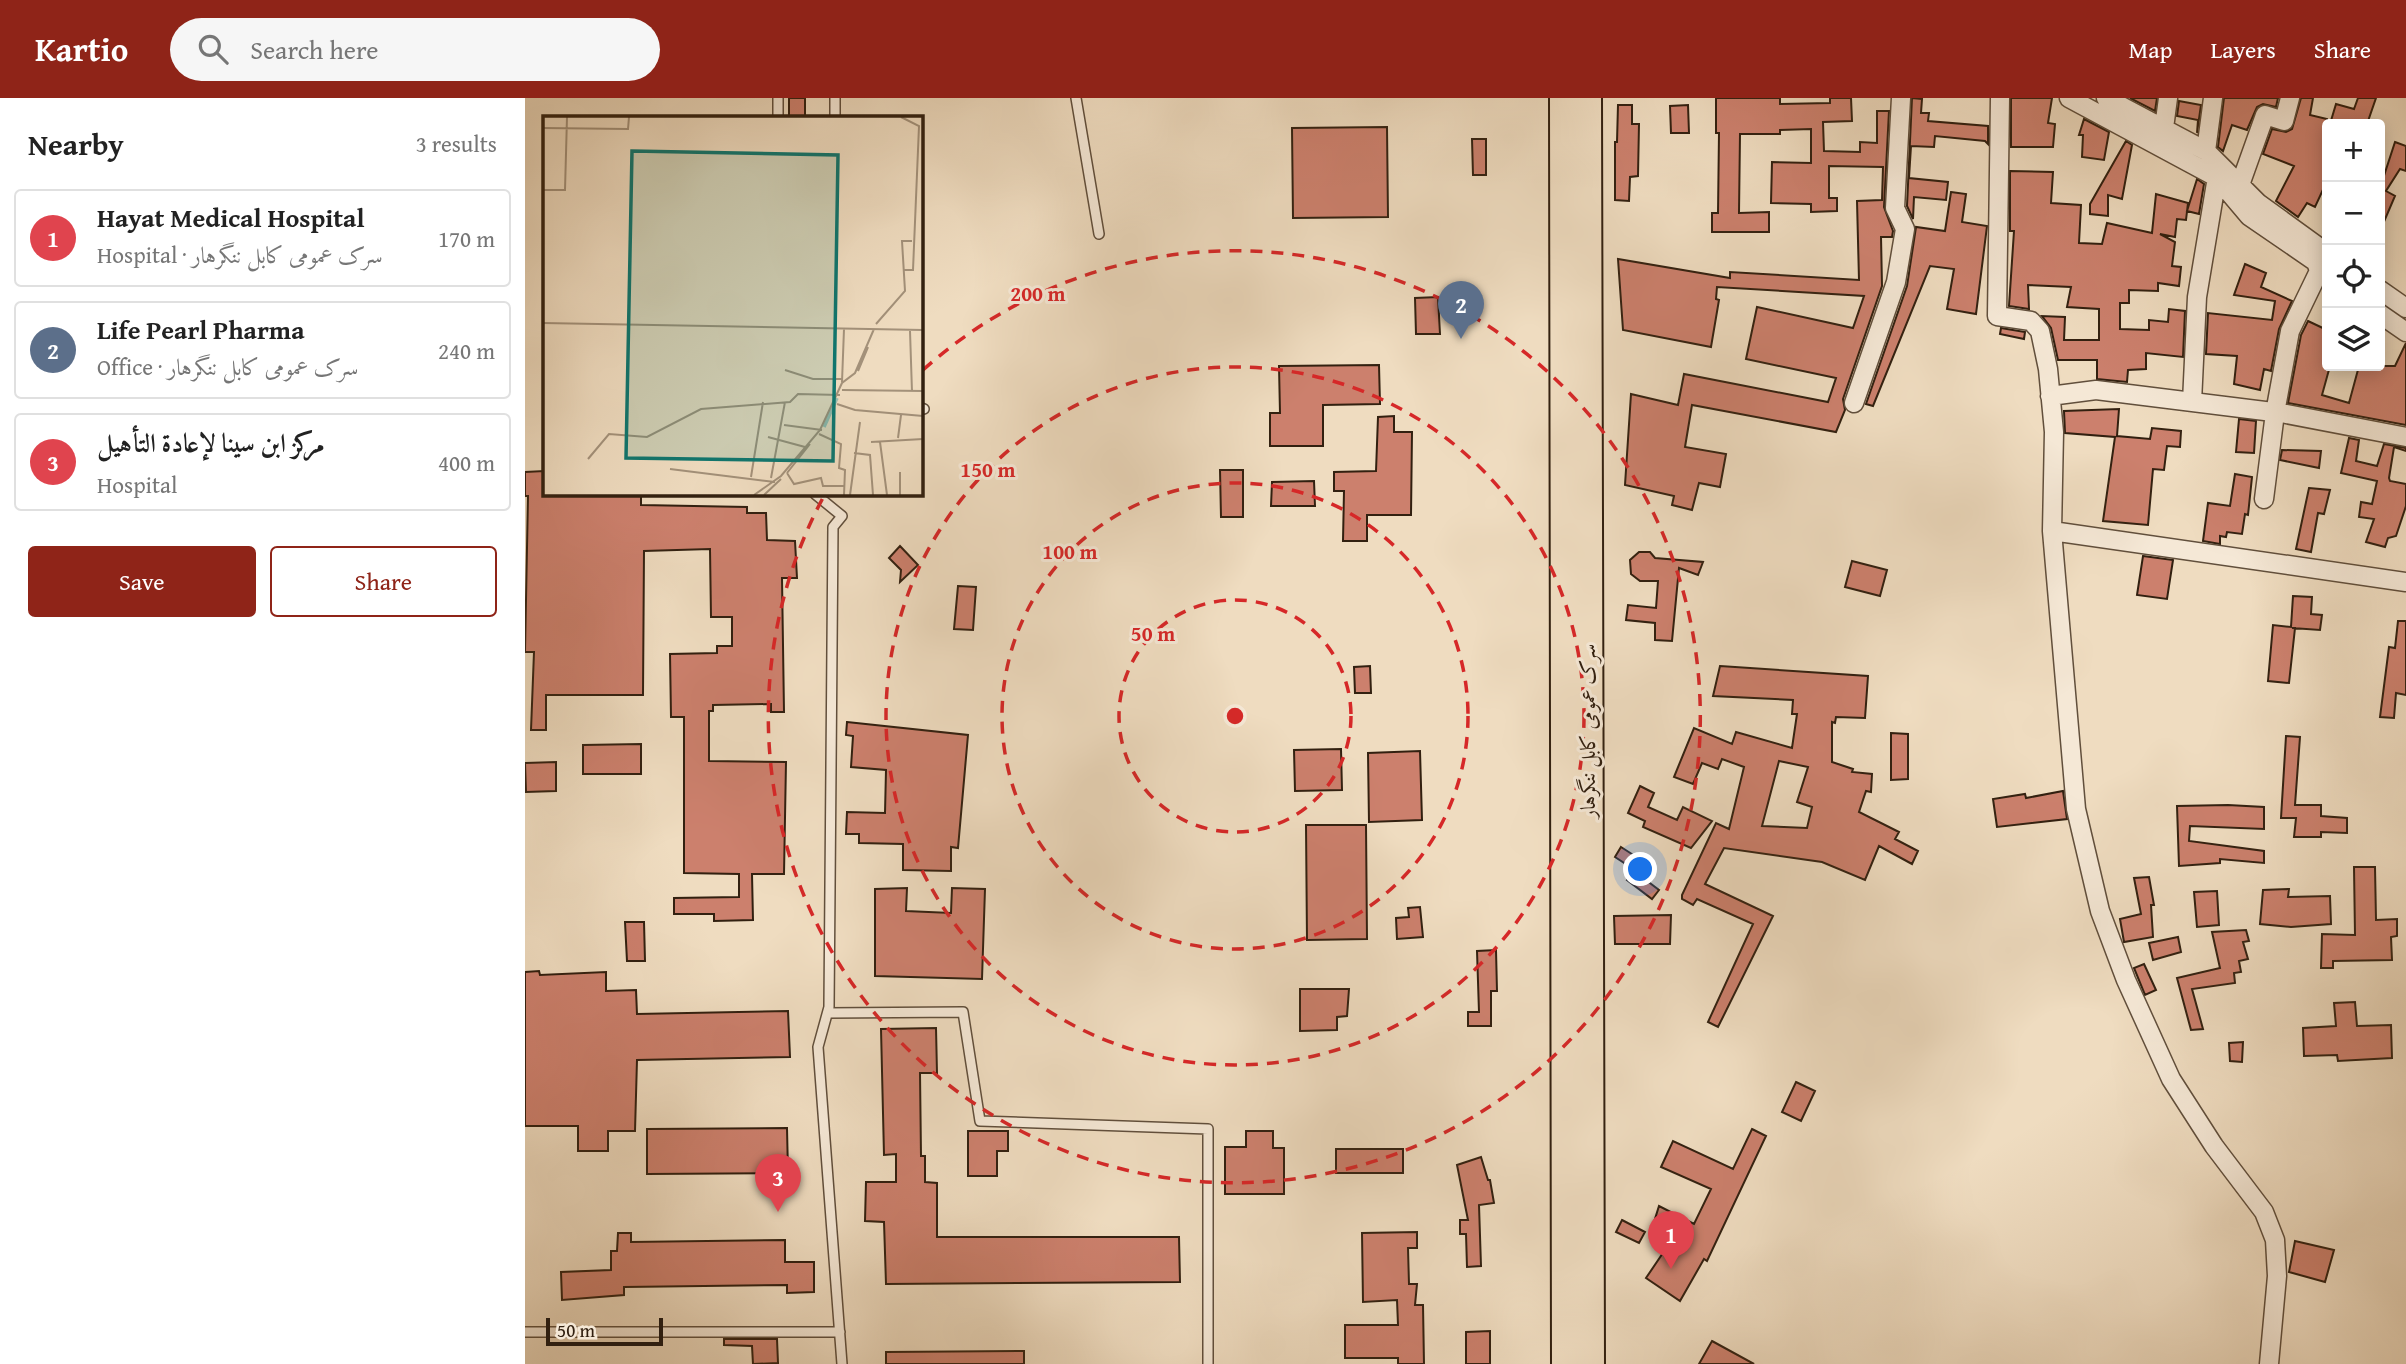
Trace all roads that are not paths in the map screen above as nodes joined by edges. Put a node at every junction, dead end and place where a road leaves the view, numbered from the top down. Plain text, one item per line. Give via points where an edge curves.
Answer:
1 (778, 98) edge
2 (835, 98) edge
3 (1076, 98) edge
4 (1564, 98) edge
5 (1587, 98) edge
6 (1901, 98) edge
7 (2000, 98) edge
8 (2069, 98) edge
9 (2106, 98) edge
10 (2168, 98) edge
11 (2213, 98) edge
12 (2290, 98) edge
13 (778, 116) edge
14 (835, 116) edge
15 (2160, 132) junction
16 (2195, 151) junction
17 (2218, 171) junction
18 (2240, 185) junction
19 (1099, 233) dead end
20 (2322, 249) edge
21 (2322, 272) edge
22 (2322, 276) edge
23 (2385, 293) edge
24 (2406, 308) edge
25 (2385, 317) edge
26 (2406, 332) edge
27 (1576, 372) junction
28 (2050, 396) junction
29 (2192, 402) junction
30 (1854, 403) dead end
31 (2275, 413) junction
32 (2406, 437) edge
33 (816, 495) edge
34 (2264, 499) dead end
35 (2052, 531) junction
36 (2406, 582) edge
37 (828, 1013) junction
38 (1577, 1151) junction
39 (525, 1332) edge
40 (840, 1332) junction
41 (842, 1364) edge
42 (1208, 1364) edge
43 (1566, 1364) edge
44 (1590, 1364) edge
45 (2269, 1364) edge

1 - 13 lane
2 - 14 lane
3 - 19 lane
4 - 27 highway, سرک عمومی کابل ننگرهار
5 - 27 highway, سرک عمومی کابل ننگرهار
6 - 30 street via 1895,208 1905,229 1896,282
7 - 28 street via 1997,316 2031,321 2040,331
8 - 15 street
9 - 15 street
10 - 15 street
11 - 16 street
12 - 18 street via 2284,121 2265,116
15 - 16 street
16 - 17 street
17 - 18 street
17 - 21 street via 2249,216 2316,262
17 - 29 street via 2197,297
18 - 20 street
22 - 31 street via 2290,331
23 - 24 street
25 - 26 street
27 - 38 highway, سرک عمومی کابل ننگرهار
28 - 29 street via 2096,390
28 - 35 street
29 - 31 street
31 - 32 street
31 - 34 street
33 - 37 lane via 842,516 833,527
35 - 36 street
35 - 45 street via 2076,809 2099,911 2171,1079 2264,1212 2275,1240 2277,1276
37 - 40 lane via 818,1047
37 - 42 lane via 964,1012 980,1121 1208,1129
38 - 43 highway, سرک عمومی کابل ننگرهار
38 - 44 highway, سرک عمومی کابل ننگرهار
39 - 40 lane
40 - 41 lane

